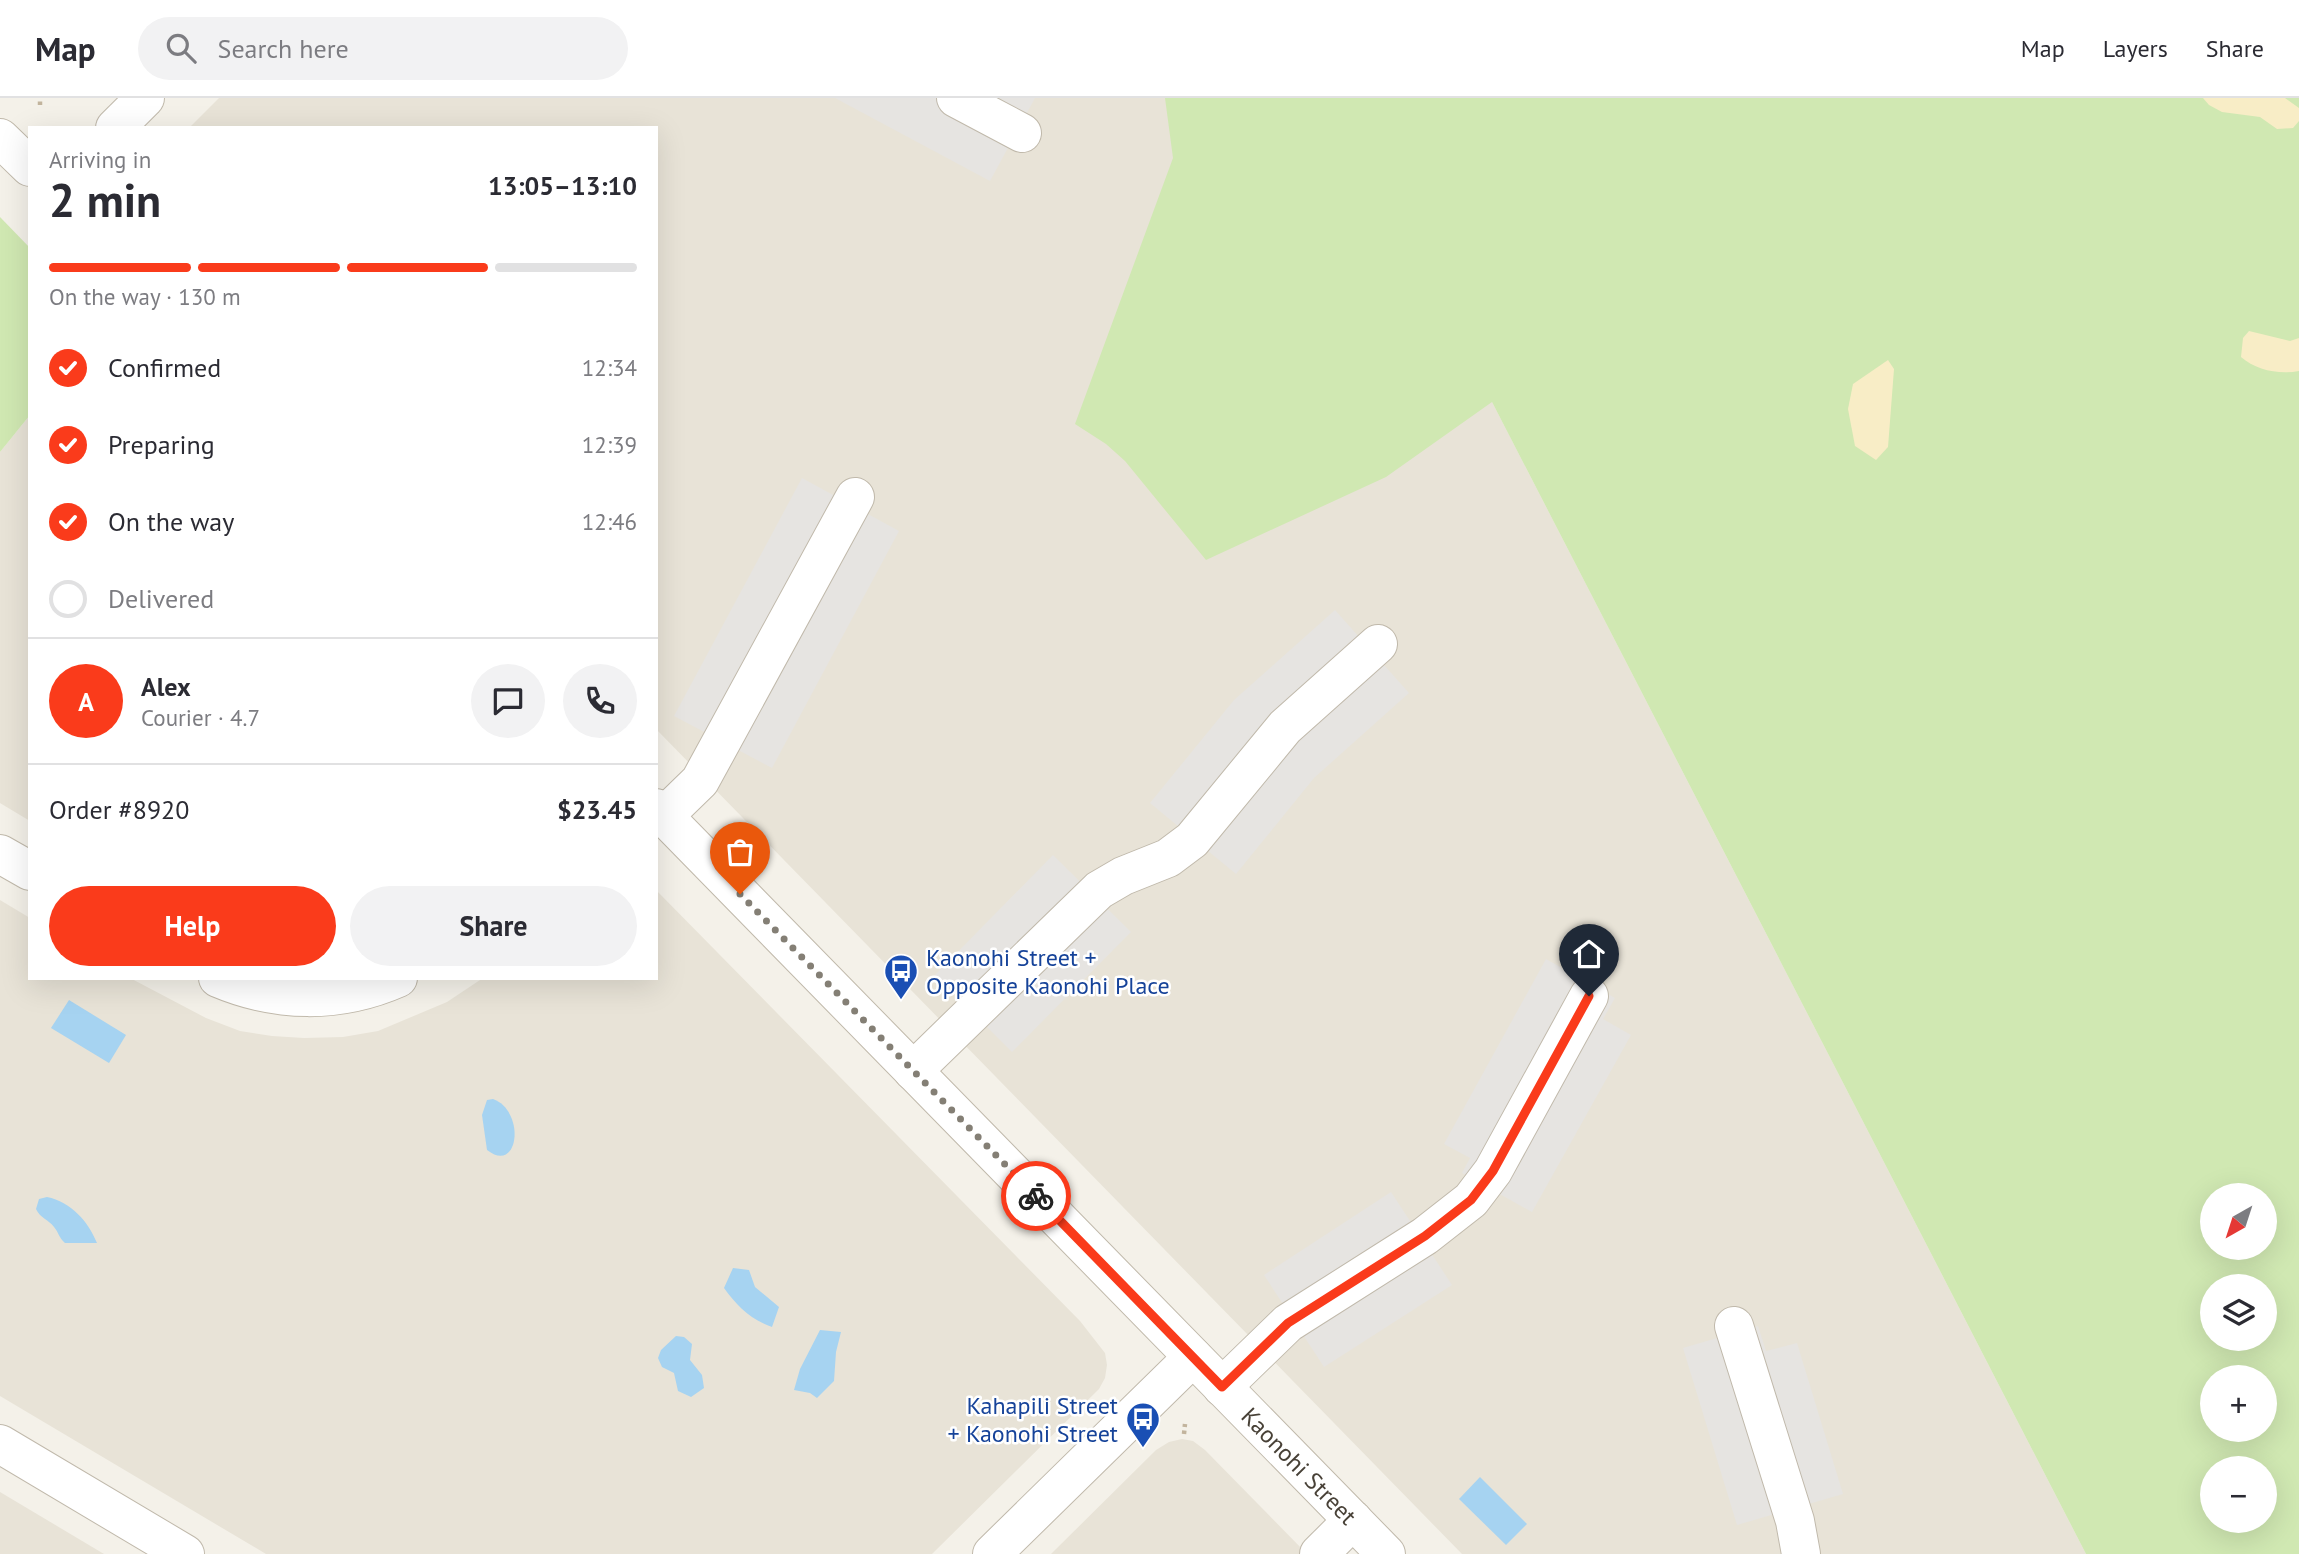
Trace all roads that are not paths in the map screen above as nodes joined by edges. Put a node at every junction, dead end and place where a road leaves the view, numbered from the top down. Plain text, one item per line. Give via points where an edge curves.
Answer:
1 (145, 98) edge
2 (956, 98) edge
3 (117, 126) edge
4 (1022, 133) dead end
5 (0, 138) edge
6 (28, 165) edge
7 (855, 497) dead end
8 (1378, 644) dead end
9 (660, 812) edge
10 (0, 854) edge
11 (28, 870) edge
12 (222, 980) edge
13 (392, 980) edge
14 (1589, 996) dead end
15 (913, 1070) junction
16 (1734, 1326) dead end
17 (1193, 1357) junction
18 (1222, 1387) junction
19 (0, 1444) edge
20 (1353, 1520) junction
21 (185, 1554) edge
22 (992, 1554) edge
23 (1319, 1554) edge
24 (1386, 1554) edge
25 (1801, 1554) edge

1 - 3 street
2 - 4 street
5 - 6 street
7 - 9 street via 700,781
8 - 15 street via 1285,727 1192,840 1168,858 1099,890
9 - 15 street, Kaonohi Street
10 - 11 street
12 - 13 street via 285,997 316,998
14 - 18 street via 1493,1171 1471,1200 1425,1236 1288,1323
15 - 17 street, Kaonohi Street
16 - 25 street
17 - 18 street, Kaonohi Street
17 - 22 street
18 - 20 street, Kaonohi Street
19 - 21 street
20 - 23 street
20 - 24 street, Kaonohi Street

